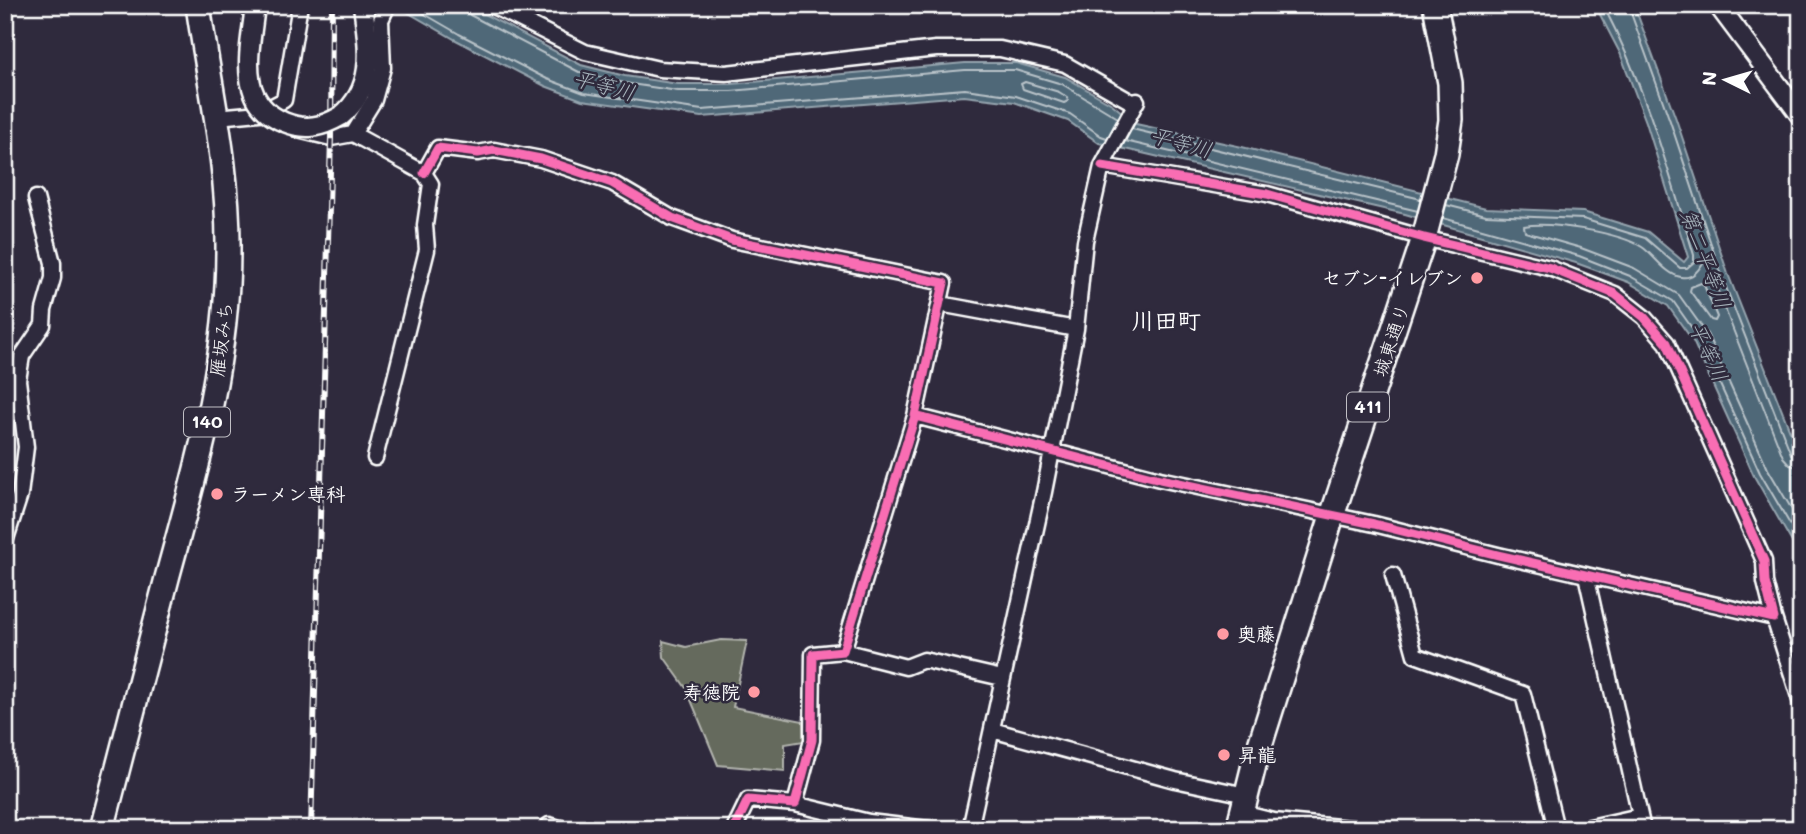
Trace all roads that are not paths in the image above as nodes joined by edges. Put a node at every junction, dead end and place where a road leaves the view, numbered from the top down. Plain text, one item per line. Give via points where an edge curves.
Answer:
1 (198, 5) edge
2 (255, 5) edge
3 (300, 5) edge
4 (363, 5) edge
5 (491, 5) edge
6 (1435, 5) edge
7 (1718, 5) edge
8 (388, 6) edge
9 (258, 113) junction
10 (1801, 116) edge
11 (217, 117) junction
12 (353, 134) junction
13 (1102, 166) junction
14 (424, 173) junction
15 (36, 198) dead end
16 (1425, 235) junction
17 (940, 304) junction
18 (1076, 329) junction
19 (915, 416) junction
20 (1051, 451) junction
21 (375, 458) dead end
22 (1332, 516) junction
23 (5, 542) edge
24 (1393, 575) dead end
25 (1586, 575) junction
26 (1774, 618) junction
27 (843, 651) junction
28 (1002, 678) junction
29 (1801, 703) edge
30 (992, 730) junction
31 (795, 804) junction
32 (1242, 812) edge
33 (1642, 822) edge
34 (102, 829) edge
35 (549, 829) edge
36 (563, 829) edge
37 (734, 829) edge
38 (928, 829) edge
39 (970, 829) edge
40 (1360, 829) edge
41 (1556, 829) edge
42 (1581, 829) edge

1 - 11 highway, 雁坂みち / 140
2 - 4 street, bridge via 251,86 261,106 275,118 308,128 341,116 362,93 367,66
3 - 9 street via 284,100
5 - 13 street via 585,52 659,69 726,72 936,49 1000,49 1065,64 1135,104
6 - 16 highway, 城東通り / 411 via 1450,83 1451,120
7 - 10 street
8 - 12 street via 381,20 383,68 374,100
9 - 11 street
9 - 12 street via 274,123 324,137
11 - 34 highway, 雁坂みち / 140 via 228,220 222,347 200,452
12 - 14 street
13 - 16 street via 1267,194
13 - 18 street via 1085,241
14 - 17 street via 438,148 478,153 494,150 541,159 612,183 672,218 732,240 944,283
14 - 21 street via 431,184 425,225 427,250
15 - 23 street via 53,278 43,325 22,356 18,380 26,447 20,495
16 - 22 highway, 城東通り / 411
16 - 26 street via 1550,268 1615,294 1644,317 1667,343 1764,561
17 - 18 street
17 - 19 street
18 - 20 street
19 - 20 street
19 - 27 street
20 - 22 street
20 - 28 street
22 - 25 street
22 - 32 highway, 城東通り / 411
24 - 41 street via 1415,655 1523,694
25 - 26 street
25 - 33 street
26 - 29 street
27 - 28 street via 905,667 924,660
27 - 31 street via 813,654 812,740
28 - 30 street
30 - 32 street via 1174,780
30 - 39 street
31 - 37 street via 748,800
31 - 38 street via 869,822
32 - 40 street via 1274,821
33 - 42 street
35 - 36 street via 549,825

